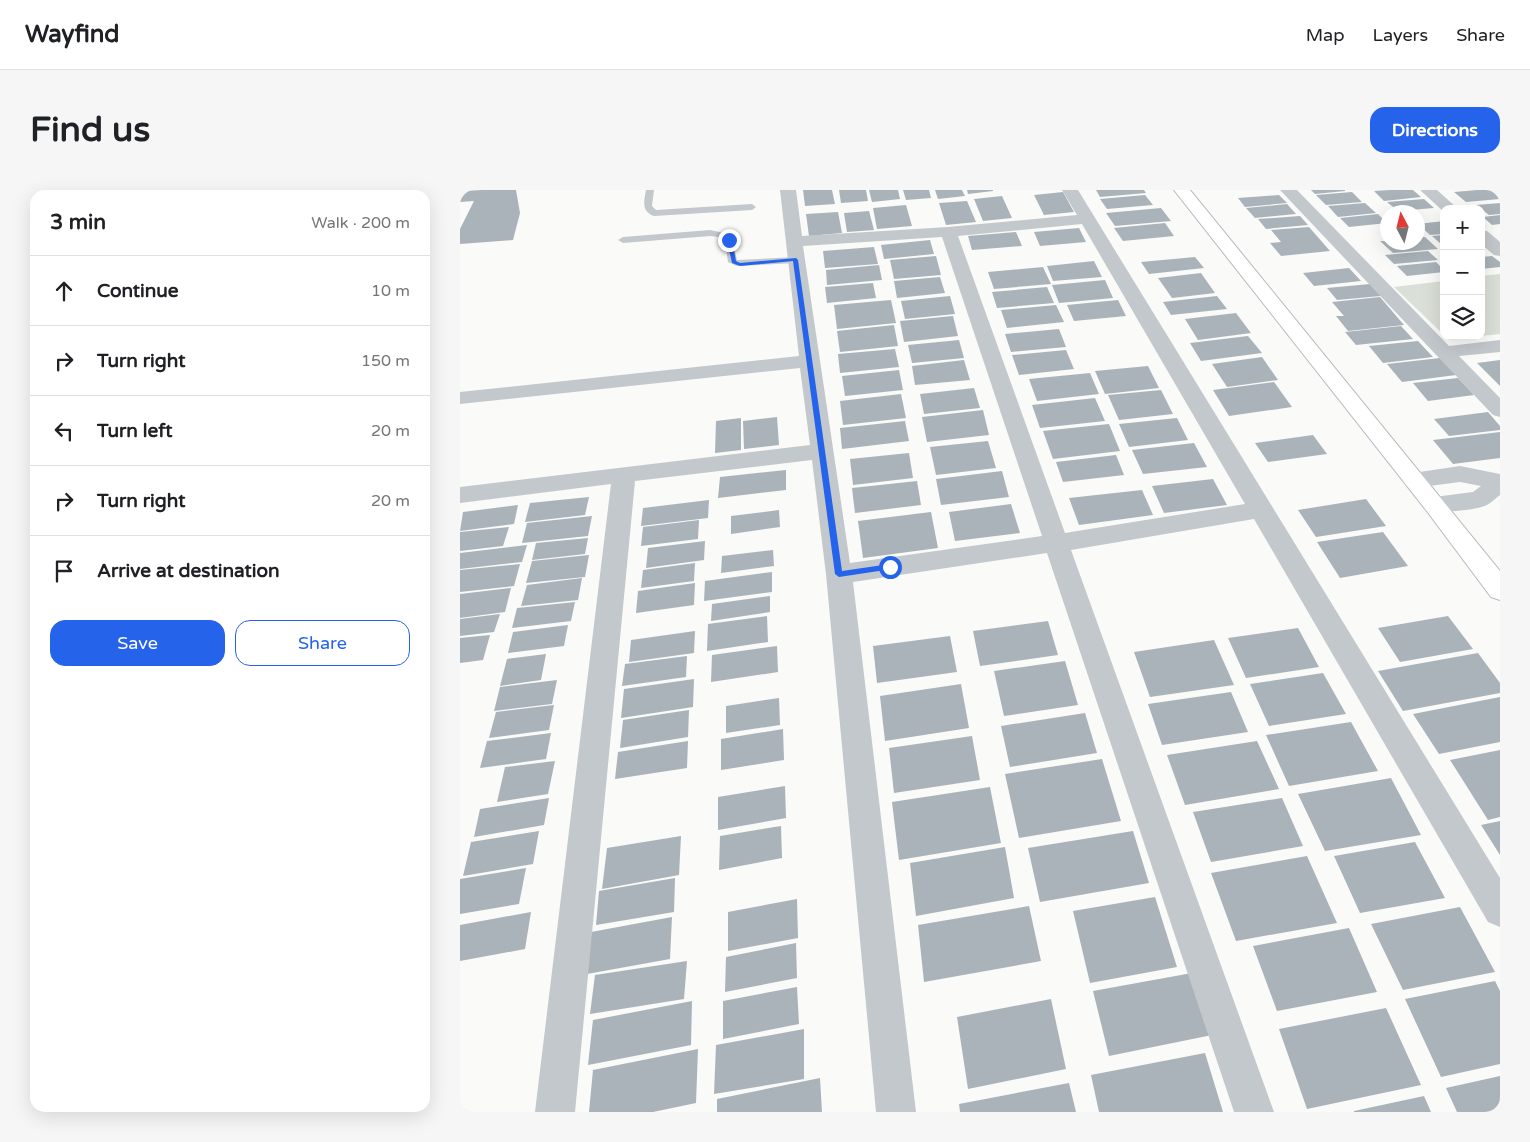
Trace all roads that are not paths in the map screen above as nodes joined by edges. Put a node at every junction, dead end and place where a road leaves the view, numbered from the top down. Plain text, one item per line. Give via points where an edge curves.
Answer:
1 (650, 190) edge
2 (788, 190) edge
3 (1070, 190) edge
4 (1182, 190) edge
5 (1288, 190) edge
6 (1428, 190) edge
7 (1445, 205) edge
8 (752, 207) dead end
9 (1087, 219) junction
10 (948, 232) junction
11 (1485, 238) edge
12 (623, 240) dead end
13 (794, 251) junction
14 (1500, 251) edge
15 (1500, 346) edge
16 (1444, 352) junction
17 (809, 361) junction
18 (460, 398) edge
19 (1500, 410) edge
20 (822, 451) junction
21 (624, 475) junction
22 (1414, 480) junction
23 (1500, 482) edge
24 (460, 495) edge
25 (1434, 504) junction
26 (1261, 510) junction
27 (1056, 542) junction
28 (839, 574) junction
29 (1500, 590) edge
30 (1500, 910) edge
31 (555, 1112) edge
32 (896, 1112) edge
33 (1254, 1112) edge

1 - 8 lane via 648,206 654,213
2 - 13 street
3 - 9 street
4 - 22 street
5 - 16 street
6 - 7 street
9 - 10 street
9 - 26 street
10 - 13 street
10 - 27 street
11 - 14 street
12 - 13 lane via 710,233 721,235 729,240 734,262 740,264
13 - 17 street
15 - 16 street
16 - 19 street
17 - 18 street
17 - 20 street
20 - 21 street
20 - 28 street
21 - 24 street
21 - 31 street
22 - 23 street via 1460,474
22 - 25 street
23 - 25 street via 1479,499
25 - 29 street
26 - 27 street
26 - 30 street
27 - 28 street
27 - 33 street
28 - 32 street

